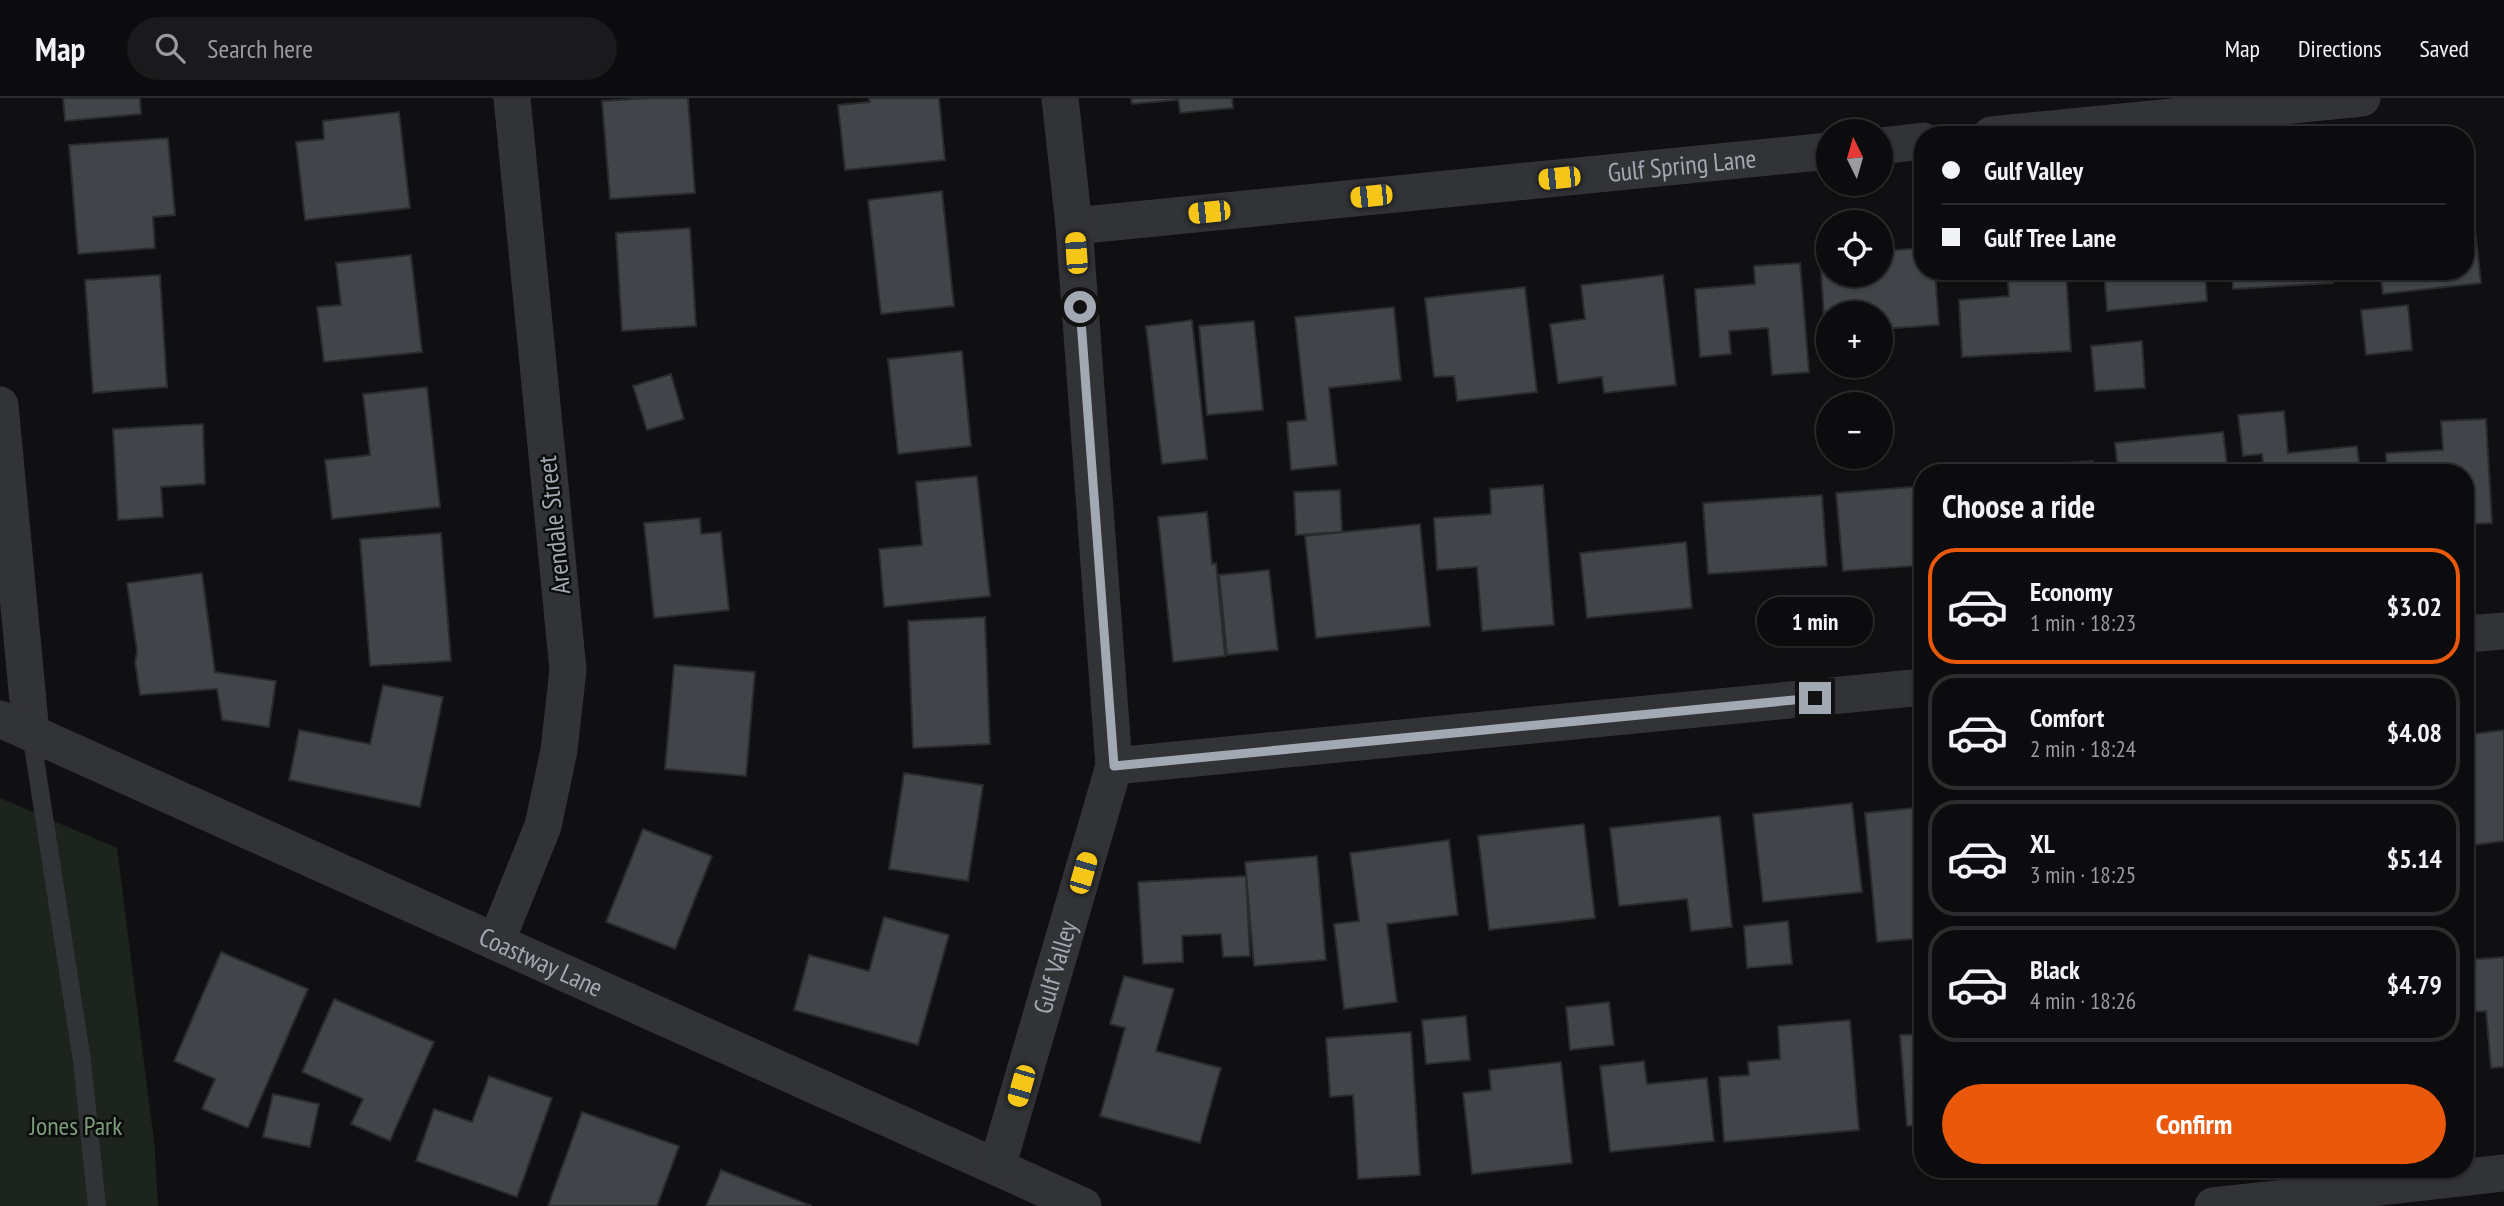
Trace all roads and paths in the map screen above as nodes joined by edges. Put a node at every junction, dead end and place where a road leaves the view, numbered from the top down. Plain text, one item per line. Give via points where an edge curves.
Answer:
1 (512, 98) edge
2 (1060, 98) edge
3 (2362, 98) edge
4 (2081, 126) edge
5 (1914, 142) edge
6 (1894, 144) edge
7 (1816, 152) edge
8 (1074, 226) junction
9 (0, 405) edge
10 (2504, 631) edge
11 (2474, 633) edge
12 (1914, 688) edge
13 (16, 726) edge
14 (1114, 766) junction
15 (496, 942) junction
16 (997, 1167) junction
17 (2504, 1173) edge
18 (2474, 1176) edge
19 (2460, 1178) edge
20 (97, 1206) edge
21 (1083, 1206) edge
22 (2213, 1206) edge

1 - 15 street, Arendale Street via 568,670 559,750 543,826
2 - 8 street, Gulf Valley
3 - 4 street
5 - 6 street
7 - 8 street, Gulf Spring Lane
8 - 14 street, Gulf Valley
9 - 13 street
10 - 11 street
12 - 14 street
13 - 15 street, Coastway Lane
13 - 20 lane via 82,1061
14 - 16 street, Gulf Valley
15 - 16 street, Coastway Lane
16 - 21 street, Coastway Lane
17 - 18 street
19 - 22 street

